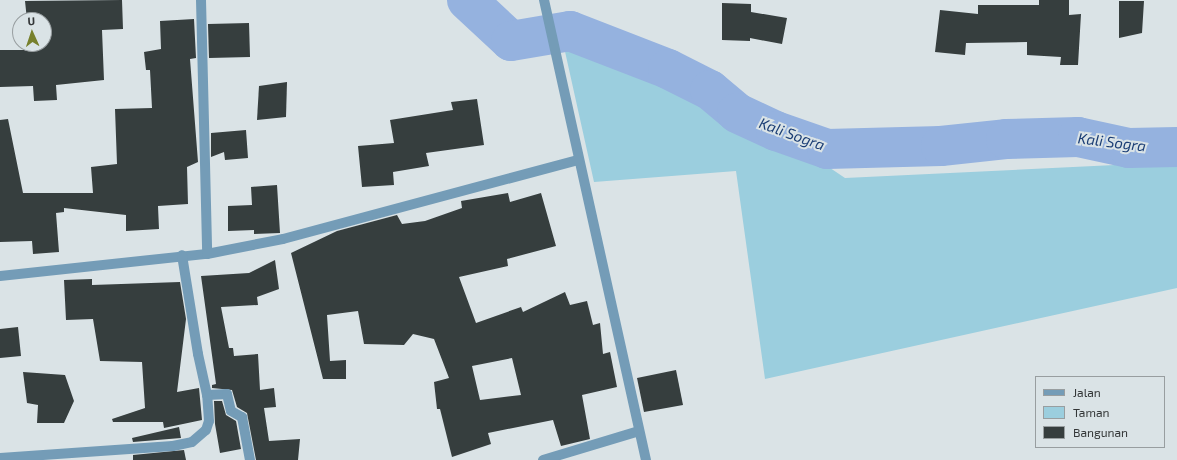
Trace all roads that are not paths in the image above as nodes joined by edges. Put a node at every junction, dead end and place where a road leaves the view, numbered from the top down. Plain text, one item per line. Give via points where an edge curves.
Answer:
1 (201, 0) edge
2 (544, 0) edge
3 (578, 160) junction
4 (207, 254) junction
5 (182, 255) junction
6 (0, 276) edge
7 (208, 395) junction
8 (639, 431) junction
9 (0, 458) edge
10 (250, 460) edge
11 (543, 460) edge
12 (646, 460) edge

1 - 4 street
2 - 3 street
3 - 4 street via 334,226
3 - 8 street
4 - 5 street
5 - 6 street
5 - 7 street via 198,354
7 - 9 street via 209,421 206,430 192,442 128,450
7 - 10 street via 227,394 231,411 242,417
8 - 11 street
8 - 12 street

